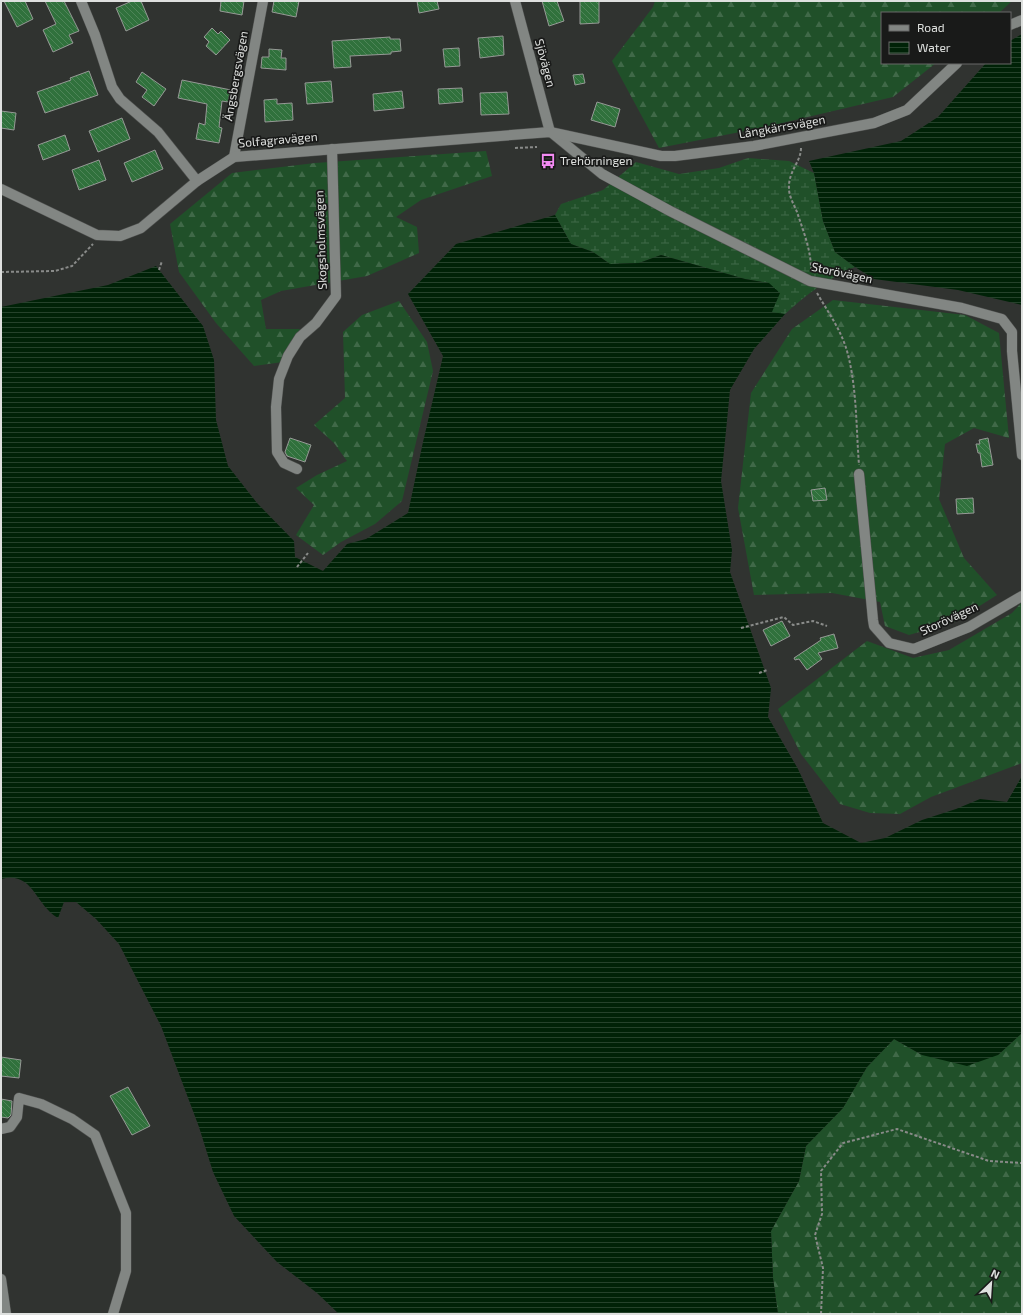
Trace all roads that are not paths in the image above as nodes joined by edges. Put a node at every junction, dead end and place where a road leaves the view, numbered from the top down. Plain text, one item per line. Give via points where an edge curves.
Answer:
1 (80, 1) edge
2 (263, 1) edge
3 (515, 1) edge
4 (1022, 20) edge
5 (1011, 26) edge
6 (956, 64) edge
7 (550, 132) junction
8 (592, 141) joint
9 (332, 149) junction
10 (234, 156) junction
11 (197, 182) junction
12 (1, 189) edge
13 (1022, 455) edge
14 (297, 469) dead end
15 (859, 474) road end
16 (1022, 596) edge
17 (1, 1129) edge
18 (1, 1279) edge
19 (6, 1314) edge
20 (113, 1314) edge

1 - 11 street via 95,35 112,87 120,99 158,132
2 - 10 street, Ängsbergsvägen
3 - 7 street, Sjövägen
4 - 5 street
6 - 8 street, Långkärrsvägen via 907,110 874,123 754,146 674,156 646,154
7 - 8 street, Solfagravägen
7 - 9 street, Solfagravägen
7 - 13 street, Storövägen via 602,174 810,281 962,308 1002,319 1012,332
9 - 10 street, Solfagravägen
9 - 14 street, Skogsholmsvägen via 336,296 316,323 300,337 288,356 278,386 278,452 284,463
10 - 11 street, Solfagravägen
11 - 12 street, Solfagravägen via 141,228 120,236 100,236 70,224
15 - 16 street, Storövägen via 872,620 889,643 914,649 969,627
17 - 20 street via 10,1127 17,1117 19,1098 41,1104 66,1116 95,1135 126,1213 126,1271
18 - 19 street

